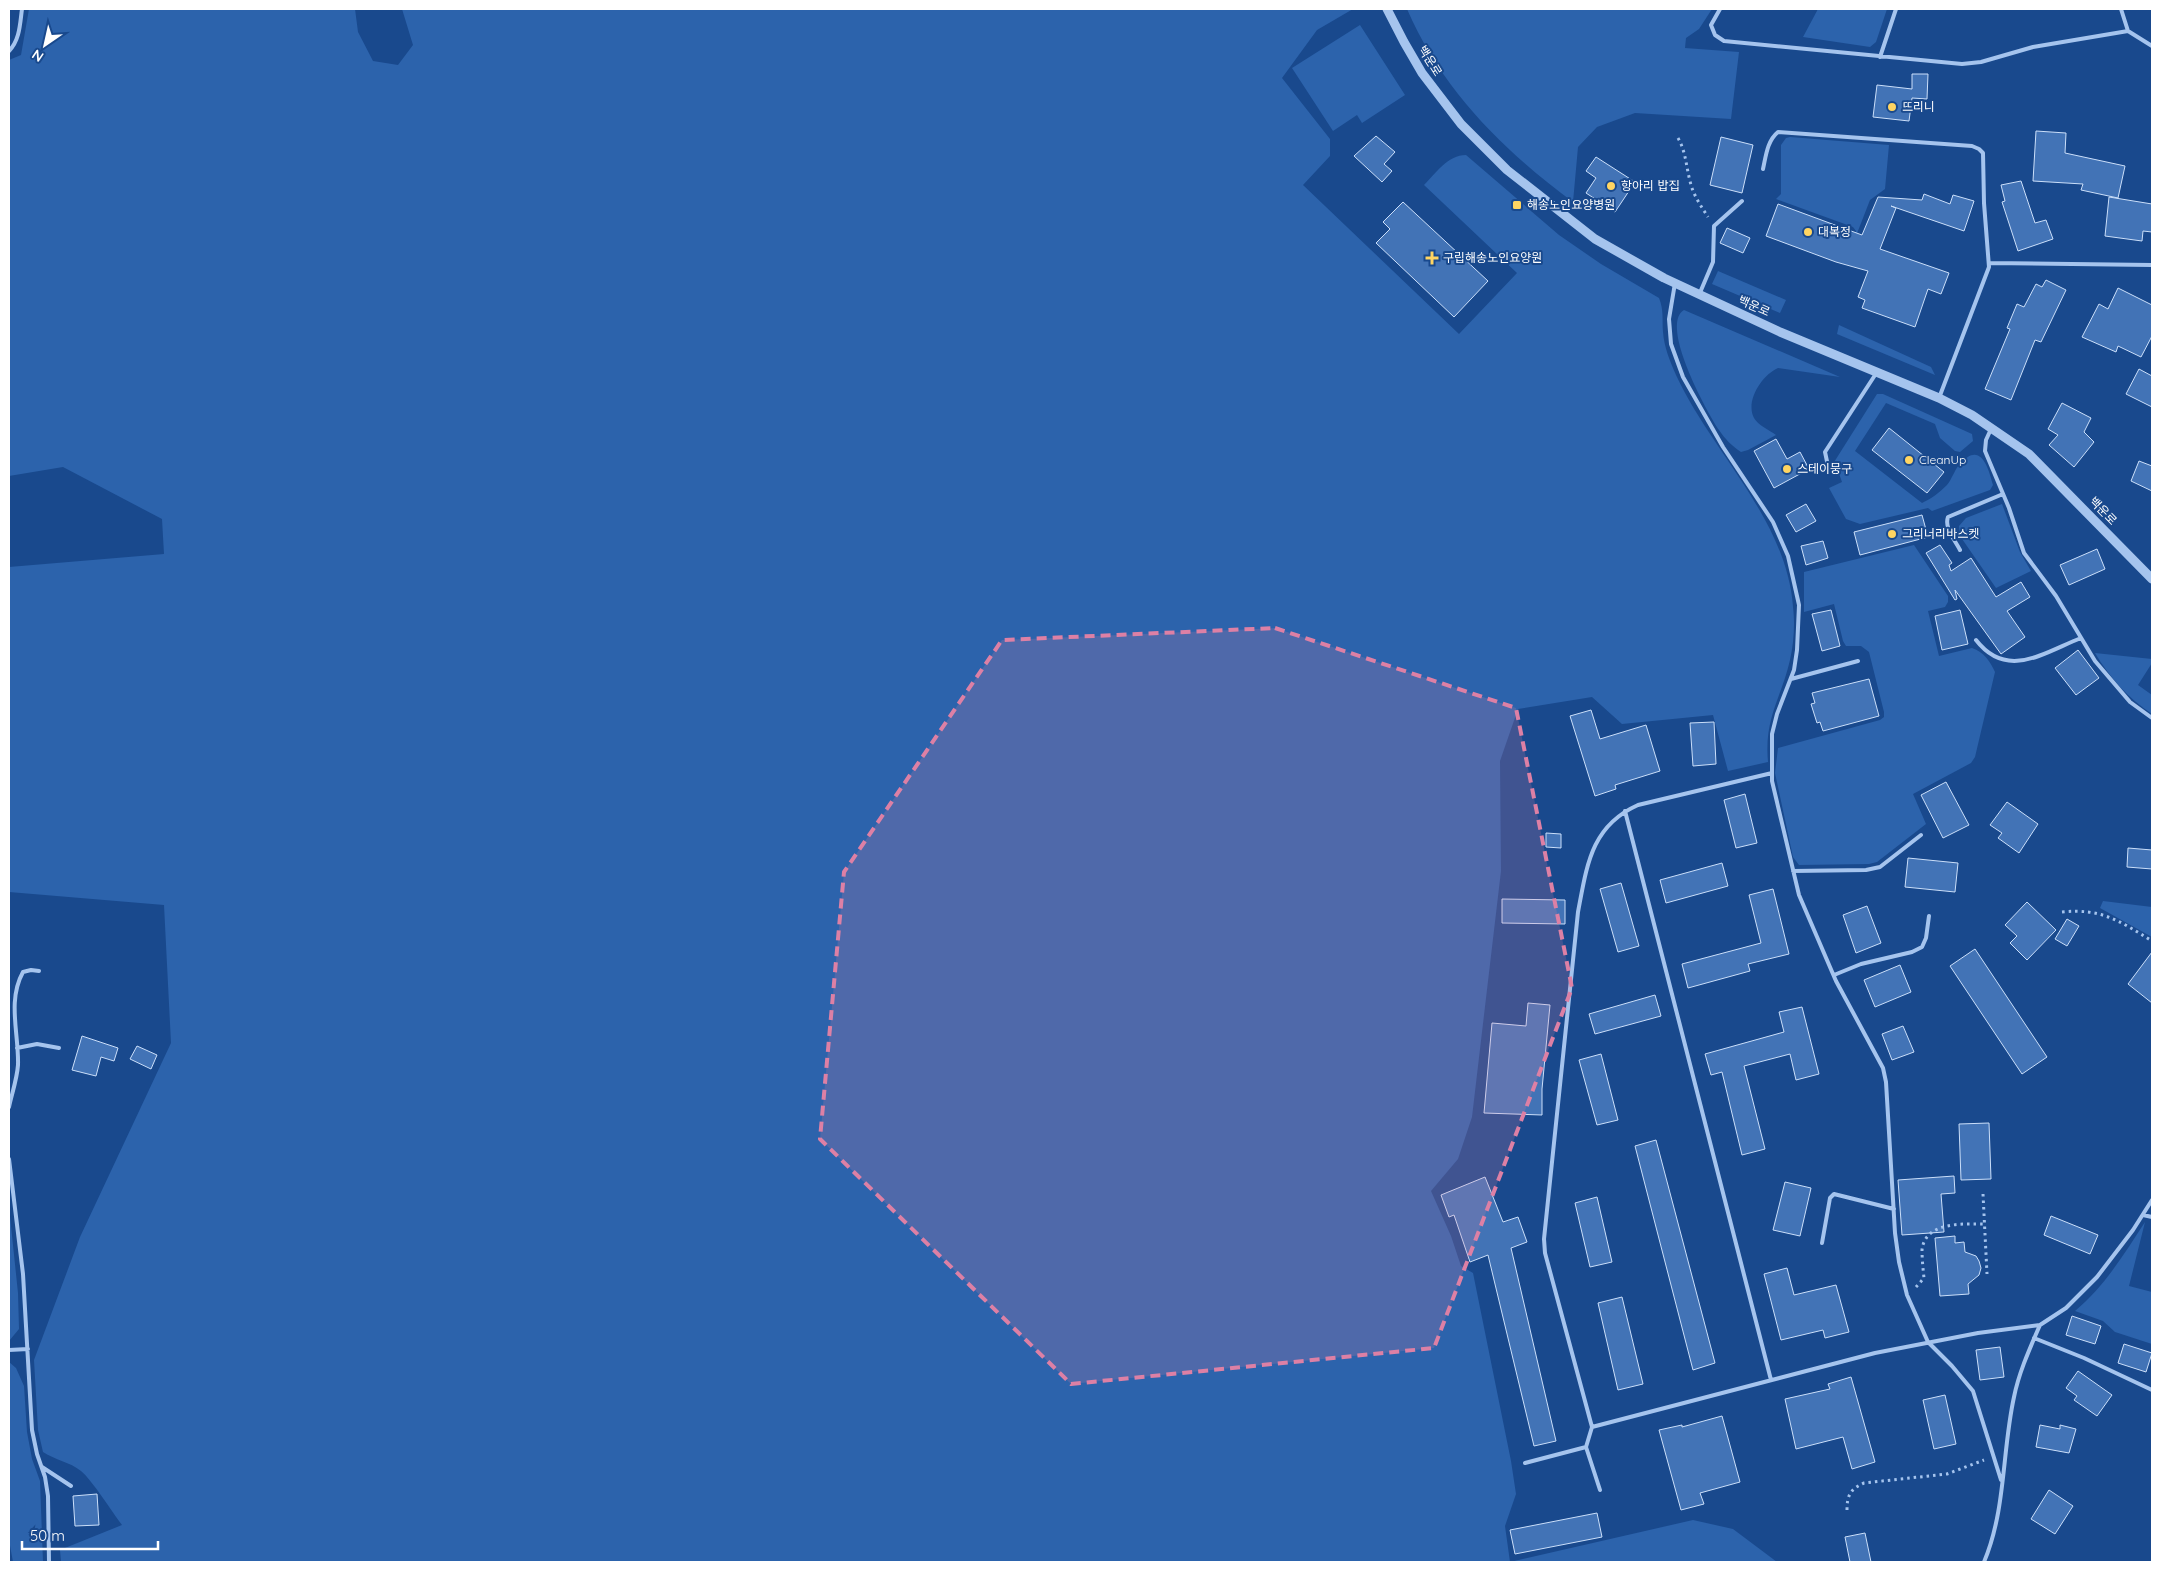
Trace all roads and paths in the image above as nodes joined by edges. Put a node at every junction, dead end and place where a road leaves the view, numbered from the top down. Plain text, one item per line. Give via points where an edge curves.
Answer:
1 (22, 9) edge
2 (1387, 9) edge
3 (1720, 9) edge
4 (1896, 9) edge
5 (2121, 9) edge
6 (2128, 30) junction
7 (2152, 46) edge
8 (9, 50) edge
9 (1880, 57) junction
10 (1678, 138) dead end
11 (1763, 169) dead end
12 (1742, 201) dead end
13 (1714, 226) junction
14 (1989, 263) junction
15 (2152, 265) edge
16 (1674, 283) junction
17 (1699, 295) junction
18 (1877, 372) junction
19 (1939, 398) junction
20 (1991, 428) junction
21 (1828, 466) dead end
22 (2003, 494) junction
23 (1960, 550) dead end
24 (2152, 579) edge
25 (2080, 638) junction
26 (1976, 640) dead end
27 (1858, 661) dead end
28 (1791, 679) junction
29 (2152, 718) edge
30 (1772, 773) junction
31 (1625, 811) junction
32 (1921, 835) dead end
33 (1792, 871) junction
34 (2062, 912) dead end
35 (1929, 916) dead end
36 (2152, 941) edge
37 (39, 971) dead end
38 (1834, 974) junction
39 (17, 1048) junction
40 (59, 1048) dead end
41 (9, 1107) edge
42 (9, 1159) edge
43 (1983, 1194) dead end
44 (2152, 1200) edge
45 (1894, 1209) junction
46 (2143, 1215) junction
47 (2152, 1217) edge
48 (1985, 1224) junction
49 (1822, 1243) dead end
50 (1987, 1274) dead end
51 (1906, 1289) junction
52 (2040, 1325) junction
53 (2034, 1338) junction
54 (1928, 1342) junction
55 (28, 1349) junction
56 (9, 1350) edge
57 (1771, 1380) junction
58 (2152, 1390) edge
59 (1592, 1427) junction
60 (1586, 1447) junction
61 (1994, 1456) junction
62 (1525, 1463) dead end
63 (41, 1467) junction
64 (2001, 1480) junction
65 (71, 1486) dead end
66 (1600, 1490) dead end
67 (1847, 1510) dead end
68 (49, 1562) edge
69 (1984, 1562) edge

1 - 8 lane via 17,38
2 - 16 street, 백운로 via 1440,99 1483,147 1538,196 1595,239
3 - 9 lane via 1713,20 1712,31 1724,41
4 - 9 lane
5 - 6 lane
6 - 7 lane
6 - 9 lane via 2033,47 1972,64
10 - 13 path via 1696,197
11 - 14 lane via 1772,136 1778,132 1972,146 1985,157 1984,203
12 - 13 lane
13 - 17 lane via 1713,262
14 - 15 lane
14 - 19 lane
16 - 17 street, 백운로
16 - 28 lane via 1669,319 1671,344 1683,377 1723,447 1773,522 1788,556 1799,605 1797,650
17 - 18 street, 백운로
18 - 19 street, 백운로
18 - 21 lane via 1826,452
19 - 20 street, 백운로
20 - 22 lane via 1985,451
20 - 24 street, 백운로 via 2048,471
22 - 23 lane via 1948,517 1946,522
22 - 25 lane via 2024,553 2056,596
25 - 26 lane via 2032,657 2006,662 1985,651
25 - 29 lane via 2116,688
27 - 28 lane
28 - 30 lane via 1772,734
30 - 31 lane via 1638,805
30 - 33 lane
31 - 57 lane
31 - 59 lane via 1612,820 1593,848 1578,912 1544,1228 1545,1253
32 - 33 lane via 1880,867
33 - 38 lane via 1799,895
34 - 36 path via 2079,910 2109,916
35 - 38 lane via 1922,946 1912,952
37 - 39 lane via 23,972 19,980 14,1016
38 - 45 lane via 1883,1068
39 - 40 lane via 37,1044
39 - 41 lane via 17,1077
42 - 55 lane
43 - 48 path
44 - 46 lane
45 - 49 lane via 1834,1194 1830,1198
45 - 51 lane via 1899,1262
46 - 47 lane
46 - 52 lane via 2081,1294
48 - 50 path
48 - 51 path via 1952,1225 1932,1233 1922,1249 1922,1283
51 - 54 lane
52 - 53 lane
52 - 54 lane
53 - 58 lane
53 - 64 lane via 2014,1397
54 - 57 lane
54 - 61 lane via 1973,1391
55 - 56 lane
55 - 63 lane via 32,1430
57 - 59 lane
59 - 60 lane
60 - 62 lane
60 - 66 lane
61 - 64 lane
61 - 67 path via 1947,1474 1864,1483 1850,1492
63 - 65 lane
63 - 68 lane via 48,1496
64 - 69 lane via 1996,1524

